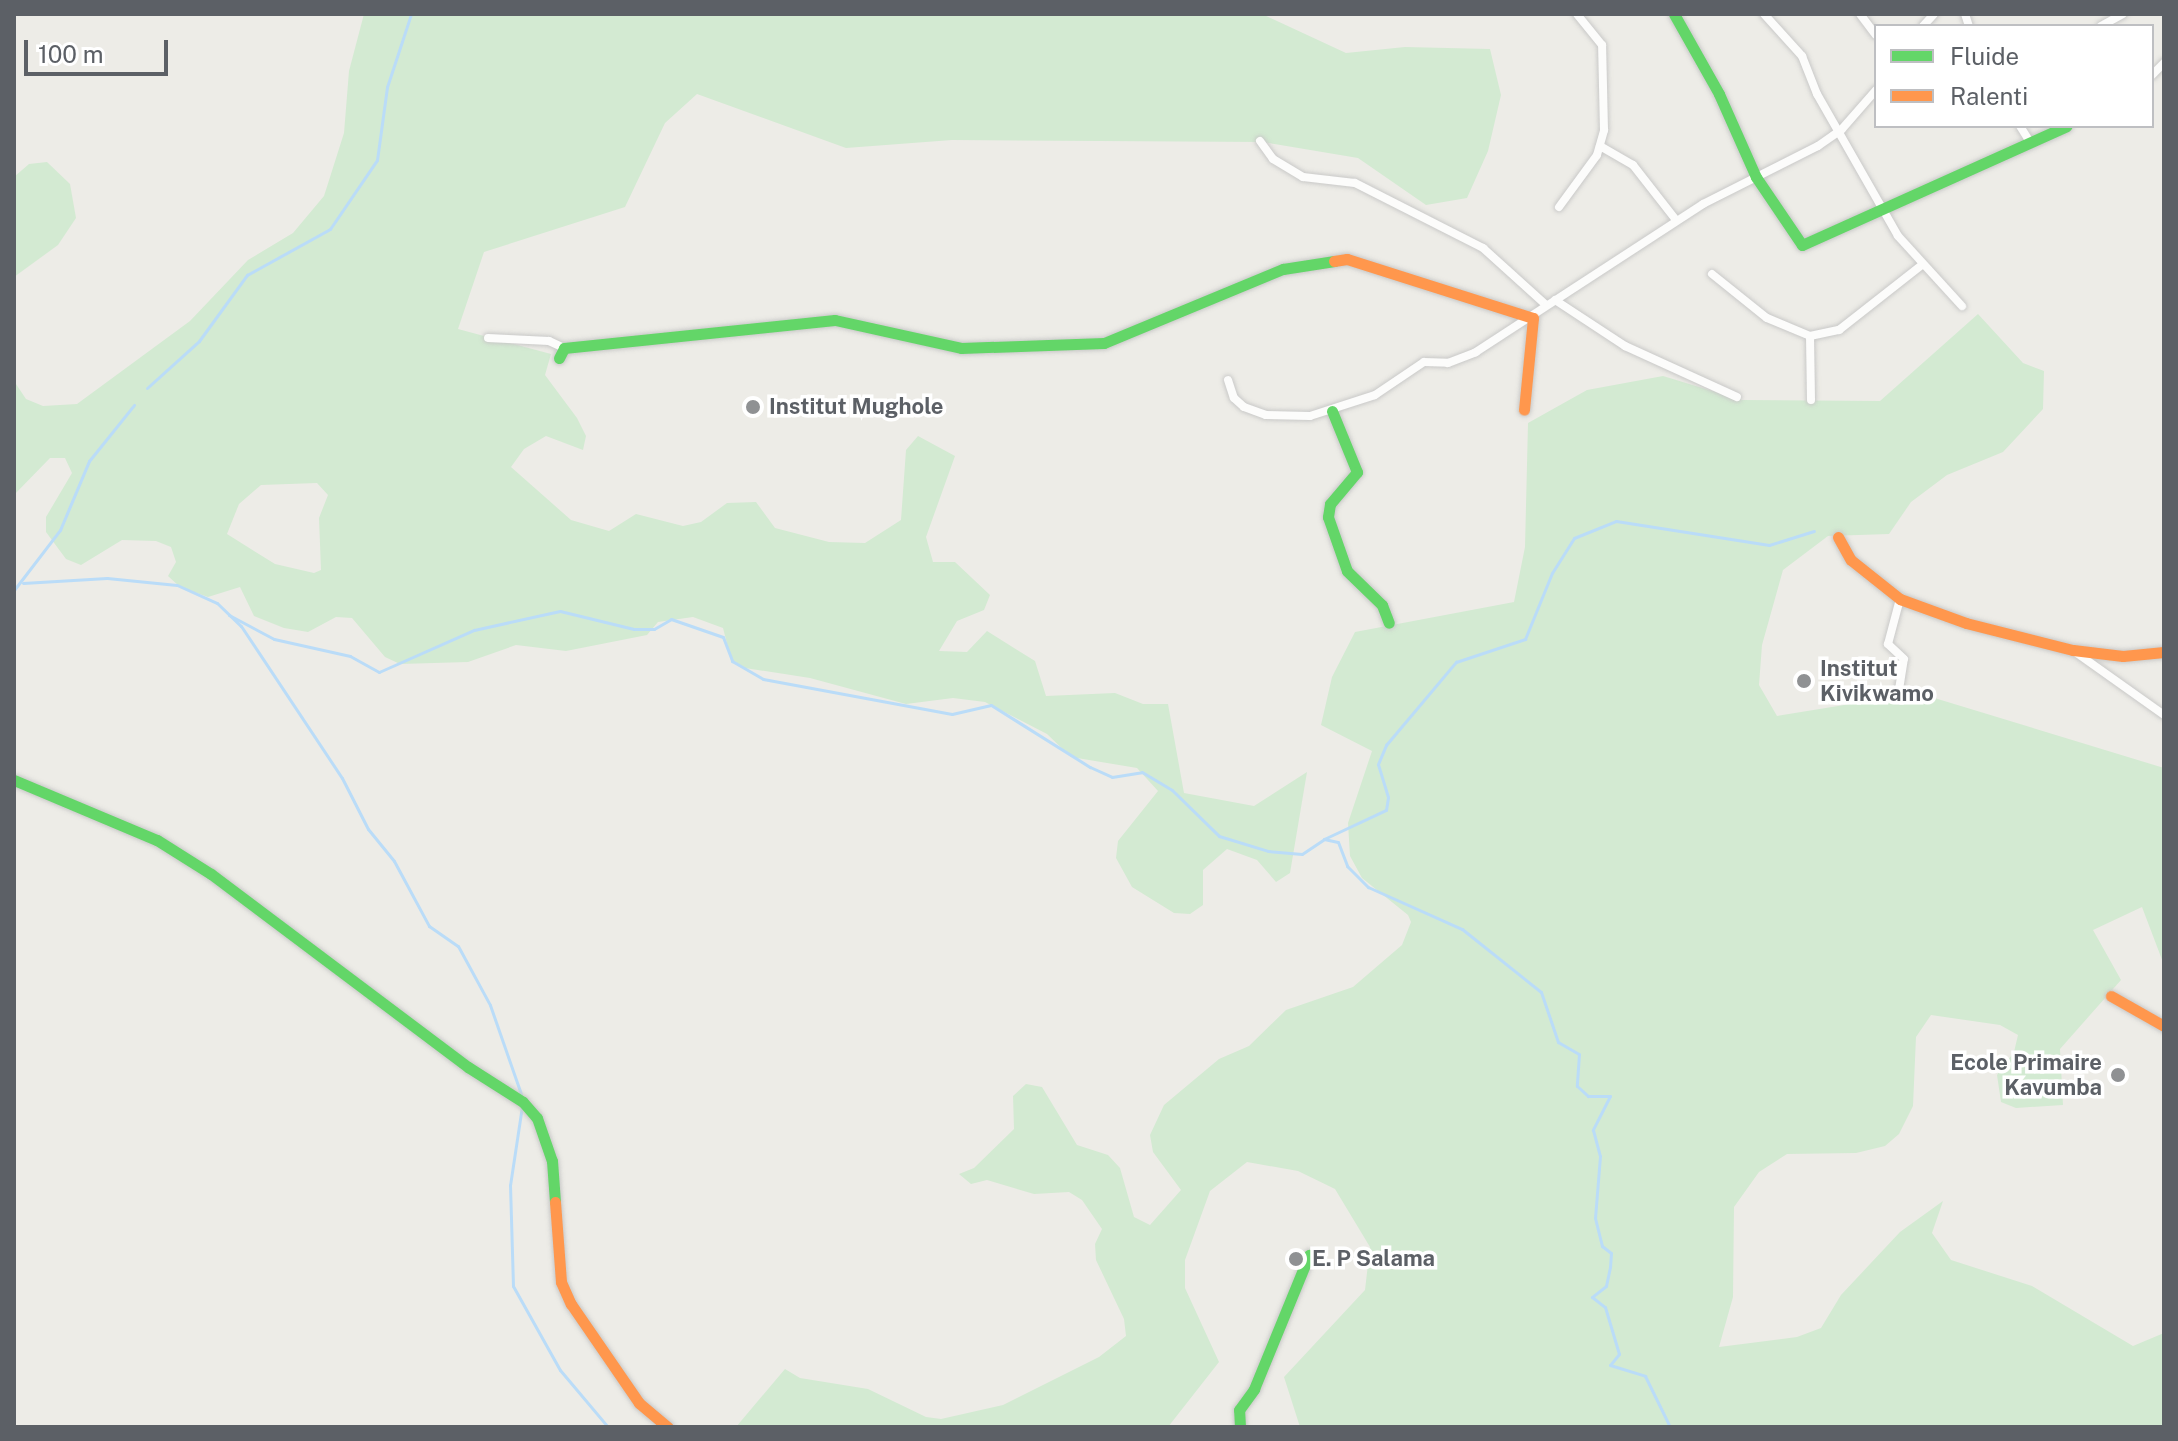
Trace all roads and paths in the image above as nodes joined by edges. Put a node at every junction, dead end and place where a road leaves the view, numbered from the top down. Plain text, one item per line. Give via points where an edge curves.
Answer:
1 (1577, 14) edge
2 (1674, 14) edge
3 (1764, 14) edge
4 (1860, 14) edge
5 (2123, 14) edge
6 (2105, 24) edge
7 (1874, 32) edge
8 (1874, 92) edge
9 (2021, 128) edge
10 (2062, 128) edge
11 (1842, 129) junction
12 (1260, 141) dead end
13 (2030, 142) junction
14 (1600, 146) junction
15 (1756, 177) junction
16 (1559, 207) dead end
17 (1881, 207) junction
18 (1676, 220) junction
19 (1922, 265) junction
20 (1712, 274) dead end
21 (1550, 302) junction
22 (1962, 306) dead end
23 (1533, 318) junction
24 (1810, 336) junction
25 (488, 338) dead end
26 (562, 353) joint
27 (1228, 380) dead end
28 (1737, 397) dead end
29 (1811, 400) dead end
30 (1524, 410) dead end
31 (1332, 411) junction
32 (1838, 537) dead end
33 (1900, 599) junction
34 (1389, 623) dead end
35 (2073, 650) junction
36 (2164, 652) edge
37 (1898, 696) dead end
38 (2164, 715) edge
39 (14, 780) edge
40 (2111, 996) dead end
41 (2164, 1026) edge
42 (1309, 1255) dead end
43 (668, 1427) edge
44 (1240, 1427) edge

1 - 14 street via 1602,45
2 - 15 street via 1719,94
3 - 11 street via 1802,56 1817,94
4 - 7 street
5 - 6 street
8 - 11 street
9 - 13 street
10 - 13 street
11 - 15 street
11 - 17 street
12 - 21 street via 1289,171 1312,182 1355,183 1483,248
13 - 17 street
14 - 16 street
14 - 18 street via 1633,165
15 - 17 street via 1802,245
15 - 18 street
17 - 19 street
18 - 21 street
19 - 22 street
19 - 24 street via 1839,330
20 - 24 street via 1767,318
21 - 23 street
21 - 28 street via 1625,346
23 - 26 street via 1347,259 1283,269 1104,343 961,348 835,320
23 - 30 street
23 - 31 street via 1476,352 1448,363 1424,362 1375,395
24 - 29 street
25 - 26 street via 549,341
27 - 31 street via 1234,398 1266,415
31 - 34 street via 1357,472 1330,504 1328,517 1347,571 1382,605
32 - 33 street via 1851,560
33 - 35 street via 1966,623
33 - 37 street via 1888,644 1904,659
35 - 36 street via 2123,656
35 - 38 street
39 - 43 street via 157,840 200,867 523,1102 537,1118 552,1161 561,1282 639,1403
40 - 41 street
42 - 44 street via 1254,1389 1239,1410

